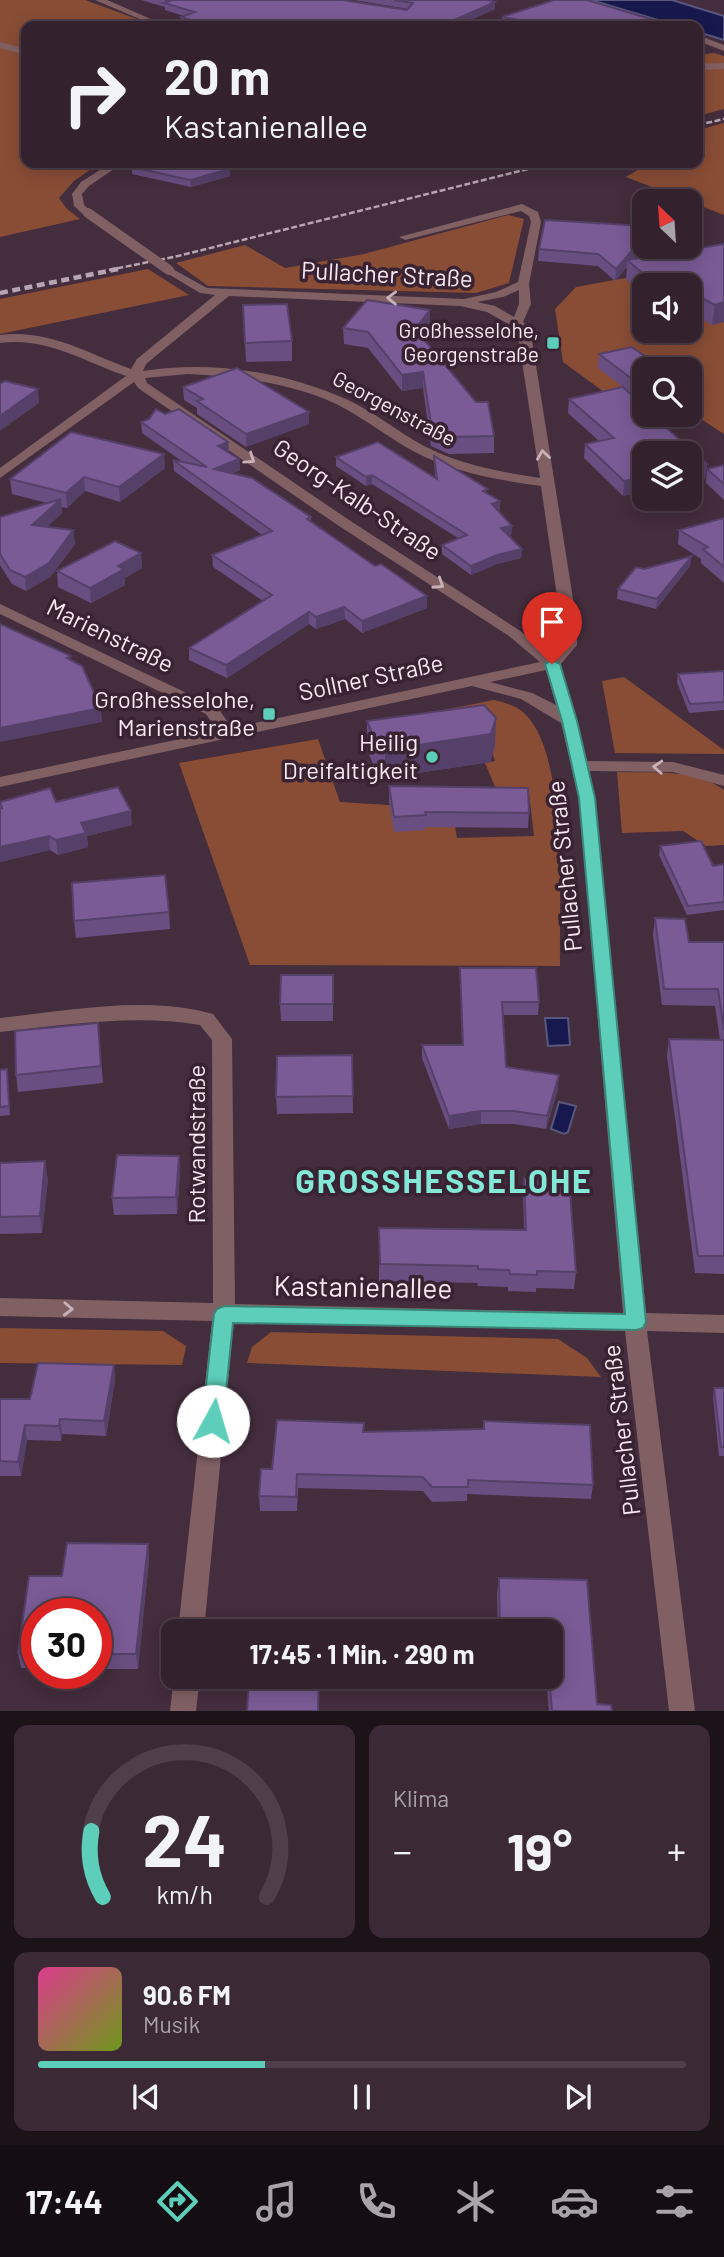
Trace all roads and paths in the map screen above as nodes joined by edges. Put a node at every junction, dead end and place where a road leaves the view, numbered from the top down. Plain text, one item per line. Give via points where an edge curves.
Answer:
1 (99, 0) edge
2 (151, 21) edge
3 (703, 39) edge
4 (0, 45) edge
5 (724, 49) edge
6 (21, 51) edge
7 (705, 52) dead end
8 (724, 66) edge
9 (703, 67) edge
10 (110, 168) edge
11 (405, 237) dead end
12 (523, 284) junction
13 (225, 293) junction
14 (460, 302) junction
15 (517, 322) junction
16 (0, 339) edge
17 (137, 375) junction
18 (0, 474) edge
19 (547, 483) junction
20 (0, 608) edge
21 (552, 664) junction
22 (465, 683) junction
23 (569, 721) junction
24 (228, 734) junction
25 (581, 766) junction
26 (724, 781) edge
27 (0, 782) edge
28 (0, 1025) edge
29 (0, 1307) edge
30 (224, 1314) junction
31 (636, 1322) junction
32 (724, 1324) edge
33 (192, 1619) edge
34 (186, 1689) edge
35 (183, 1711) edge
36 (682, 1711) edge

1 - 2 street
3 - 5 street
4 - 6 street
5 - 7 street
8 - 9 street
10 - 13 street, Pullacher Straße, bridge via 85,184 77,194 79,206 204,292
11 - 12 street via 522,207 534,214 536,222
12 - 14 street via 499,295
12 - 15 street via 527,293
14 -> 13 street, Pullacher Straße
13 - 17 street via 141,362
14 - 15 street, Pullacher Straße via 491,309
19 -> 15 street via 526,340
16 - 17 street via 44,340
17 - 18 street
17 - 19 street, Georgenstraße via 193,372 302,387 348,405 407,444 438,458 491,474
17 -> 21 street, Georg-Kalb-Straße via 142,386 514,633
19 - 21 street via 569,624 569,645
20 - 24 street, Marienstraße via 212,711
21 - 22 street, Sollner Straße
21 - 23 street, Pullacher Straße
22 - 23 street, Sollner Straße via 521,692 547,703
22 - 24 street, Sollner Straße
23 - 25 street, Pullacher Straße
24 - 27 street, Sollner Straße
26 -> 25 street via 685,769
25 - 31 street, Pullacher Straße
28 - 30 street, Rotwandstraße via 180,1013 206,1019 222,1039
29 -> 30 street, Kastanienallee
30 - 31 street, Kastanienallee
30 - 33 street, Rotwandstraße
31 - 32 street, Kastanienallee
31 - 36 street, Pullacher Straße
34 - 35 street

